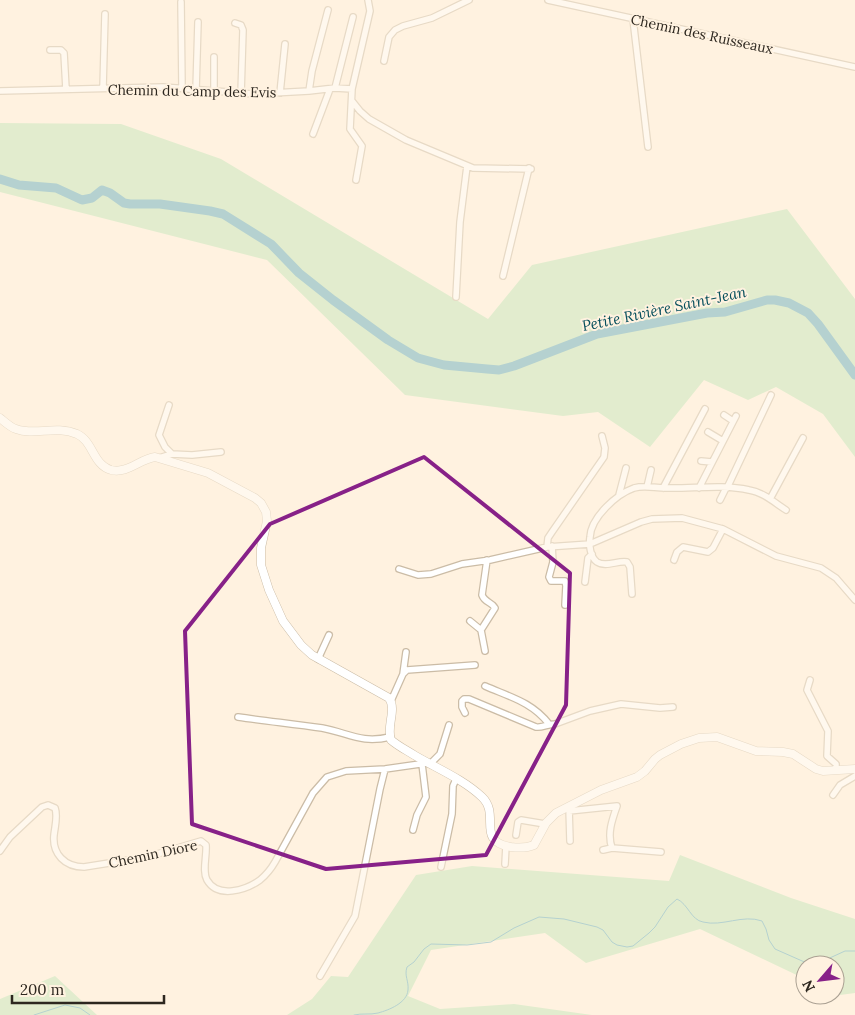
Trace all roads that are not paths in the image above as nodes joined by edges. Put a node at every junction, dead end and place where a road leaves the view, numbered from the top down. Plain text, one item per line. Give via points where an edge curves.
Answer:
1 (368, 0) edge
2 (469, 0) edge
3 (548, 0) edge
4 (181, 2) dead end
5 (328, 10) dead end
6 (105, 14) dead end
7 (352, 17) dead end
8 (633, 19) junction
9 (198, 22) dead end
10 (234, 23) dead end
11 (285, 44) dead end
12 (50, 50) dead end
13 (214, 57) dead end
14 (384, 61) dead end
15 (855, 67) edge
16 (103, 88) junction
17 (182, 88) junction
18 (332, 88) junction
19 (66, 89) junction
20 (352, 89) junction
21 (196, 90) junction
22 (0, 91) edge
23 (309, 91) junction
24 (214, 92) junction
25 (280, 93) junction
26 (241, 94) junction
27 (352, 101) junction
28 (313, 134) dead end
29 (648, 146) dead end
30 (467, 166) junction
31 (356, 180) dead end
32 (503, 276) dead end
33 (456, 297) dead end
34 (770, 395) dead end
35 (170, 405) dead end
36 (705, 409) dead end
37 (724, 415) dead end
38 (0, 418) edge
39 (708, 432) dead end
40 (602, 436) dead end
41 (803, 438) dead end
42 (723, 442) junction
43 (221, 452) dead end
44 (172, 454) junction
45 (158, 458) junction
46 (701, 461) dead end
47 (712, 462) junction
48 (626, 468) dead end
49 (651, 470) dead end
50 (648, 486) junction
51 (664, 488) junction
52 (699, 488) junction
53 (727, 488) junction
54 (618, 495) junction
55 (770, 499) junction
56 (720, 500) dead end
57 (786, 510) dead end
58 (723, 529) junction
59 (590, 544) junction
60 (549, 546) junction
61 (592, 554) junction
62 (487, 560) junction
63 (674, 560) dead end
64 (399, 569) dead end
65 (585, 582) dead end
66 (632, 594) dead end
67 (855, 600) edge
68 (565, 605) dead end
69 (470, 621) dead end
70 (481, 630) junction
71 (328, 635) dead end
72 (485, 651) dead end
73 (406, 652) dead end
74 (318, 659) junction
75 (475, 665) dead end
76 (403, 674) junction
77 (810, 680) dead end
78 (485, 686) dead end
79 (391, 701) junction
80 (673, 707) dead end
81 (465, 713) dead end
82 (238, 717) dead end
83 (550, 724) junction
84 (449, 725) dead end
85 (390, 737) junction
86 (426, 764) junction
87 (385, 769) junction
88 (836, 769) junction
89 (855, 769) edge
90 (855, 776) edge
91 (456, 779) junction
92 (833, 795) dead end
93 (569, 809) junction
94 (545, 824) junction
95 (413, 830) dead end
96 (516, 835) dead end
97 (570, 841) dead end
98 (506, 846) junction
99 (612, 848) junction
100 (0, 850) edge
101 (603, 850) dead end
102 (661, 852) dead end
103 (505, 864) dead end
104 (442, 867) dead end
105 (320, 976) dead end

1 - 20 street via 370,11
2 - 14 street via 432,18 395,30 389,37
3 - 8 street, Chemin des Ruisseaux
4 - 17 street
5 - 23 street
6 - 16 street
7 - 18 street
8 - 15 street, Chemin des Ruisseaux
8 - 29 street
9 - 21 street
10 - 26 street via 244,30
11 - 25 street
12 - 19 street via 64,53
13 - 24 street
16 - 17 street, Chemin du Camp des Evis
16 - 19 street, Chemin du Camp des Evis
17 - 21 street, Chemin du Camp des Evis
18 - 20 street, Chemin du Camp des Evis
18 - 23 street, Chemin du Camp des Evis
18 - 28 street
19 - 22 street, Chemin du Camp des Evis
20 - 27 street
21 - 24 street, Chemin du Camp des Evis
23 - 25 street, Chemin du Camp des Evis
24 - 26 street, Chemin du Camp des Evis
25 - 26 street, Chemin du Camp des Evis
27 - 30 street via 370,119 406,140
27 - 31 street via 350,129 360,141 362,150
30 - 32 street via 530,168
30 - 33 street
34 - 53 street
35 - 44 street via 159,435
36 - 51 street
37 - 42 street via 735,418
38 - 45 street via 22,430 54,429 76,434 110,470 122,470 148,458
39 - 42 street
40 - 60 street via 604,457 548,538
41 - 55 street
42 - 47 street
43 - 44 street
44 - 45 street
45 - 74 street via 208,473 255,498 263,506 267,520 260,556 263,575 284,621 301,645
46 - 47 street
47 - 52 street
48 - 54 street
49 - 50 street
50 - 51 street
50 - 54 street
51 - 52 street
52 - 53 street
53 - 55 street via 749,489
53 - 56 street
54 - 59 street via 594,524
55 - 57 street
58 - 59 street via 682,518 652,519
58 - 63 street via 711,551 683,547
58 - 67 street via 770,554 820,568 836,578
59 - 60 street
59 - 61 street
60 - 62 street
60 - 68 street via 553,562 549,578 565,581
61 - 65 street via 588,558
61 - 66 street via 601,563 628,562
62 - 64 street via 424,575
62 - 70 street via 482,596 495,608
69 - 70 street
70 - 72 street
71 - 74 street
73 - 76 street
74 - 79 street
75 - 76 street via 412,669
76 - 79 street
77 - 88 street via 804,690 828,731 827,756 836,764
78 - 83 street via 532,706
79 - 85 street
80 - 83 street via 622,704
81 - 83 street via 462,701 469,699 536,727
82 - 85 street via 323,728 361,739
84 - 86 street via 440,754
85 - 86 street
86 - 87 street, Chemin Diore
86 - 91 street
86 - 95 street via 426,797
87 - 100 street, Chemin Diore via 346,771 327,777 313,793 268,873 253,884 233,891 216,888 207,880 207,849 201,842 147,857 84,867 67,864 55,848 53,837 57,812 48,805 42,807
87 - 105 street via 355,916
88 - 89 street
88 - 93 street via 819,770 793,754 756,751 723,738 704,737 670,749 655,758 637,777 601,790
90 - 92 street via 840,785
91 - 98 street via 484,799 489,808 492,838
91 - 104 street
93 - 94 street via 556,813
93 - 97 street
93 - 99 street via 617,806 610,828
94 - 96 street via 521,820
94 - 98 street via 534,845
98 - 103 street
99 - 101 street
99 - 102 street

